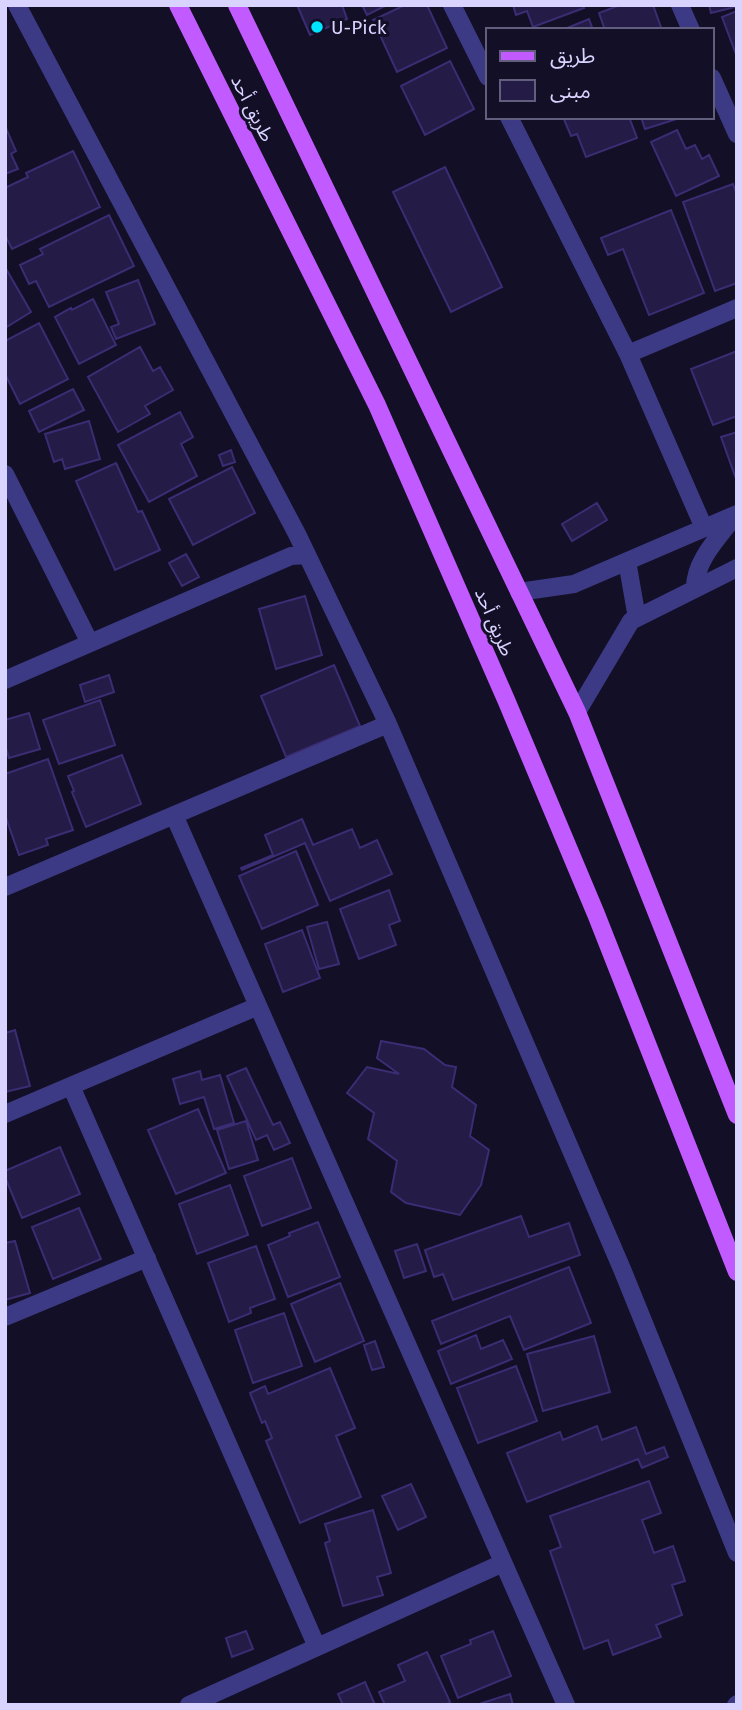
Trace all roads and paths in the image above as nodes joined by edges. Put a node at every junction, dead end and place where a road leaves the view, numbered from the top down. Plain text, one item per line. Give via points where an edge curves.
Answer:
1 (17, 5) edge
2 (178, 5) edge
3 (237, 5) edge
4 (452, 5) edge
5 (680, 5) edge
6 (690, 28) edge
7 (486, 72) edge
8 (714, 80) edge
9 (729, 95) edge
10 (510, 119) edge
11 (737, 134) edge
12 (737, 308) edge
13 (628, 354) junction
14 (5, 474) edge
15 (736, 514) edge
16 (704, 528) junction
17 (307, 555) junction
18 (627, 561) junction
19 (737, 568) edge
20 (695, 589) junction
21 (519, 592) junction
22 (637, 618) junction
23 (90, 643) junction
24 (5, 680) edge
25 (577, 712) junction
26 (387, 724) junction
27 (174, 815) junction
28 (5, 887) edge
29 (258, 1006) junction
30 (71, 1086) junction
31 (5, 1114) edge
32 (737, 1115) edge
33 (147, 1258) junction
34 (737, 1272) edge
35 (5, 1317) edge
36 (737, 1553) edge
37 (503, 1563) junction
38 (317, 1647) junction
39 (189, 1705) edge
40 (566, 1705) edge

1 - 17 street
2 - 34 main road, طريق أحد via 377,405 596,914
3 - 21 main road, طريق أحد
4 - 7 street
5 - 6 street
8 - 9 street
9 - 11 street
10 - 13 street
12 - 13 street
13 - 16 street
14 - 23 street
15 - 16 street
15 - 20 street via 705,556 694,578
16 - 18 street
17 - 23 street via 291,556
17 - 26 street
18 - 21 street via 574,584
18 - 22 street
19 - 20 street
20 - 22 street
21 - 25 main road, طريق أحد
22 - 25 street
23 - 24 street
25 - 32 main road, طريق أحد
26 - 27 street
26 - 36 street via 622,1269
27 - 28 street
27 - 29 street
29 - 30 street
29 - 37 street
30 - 31 street
30 - 33 street
33 - 35 street
33 - 38 street
37 - 38 street
37 - 40 street
38 - 39 street

